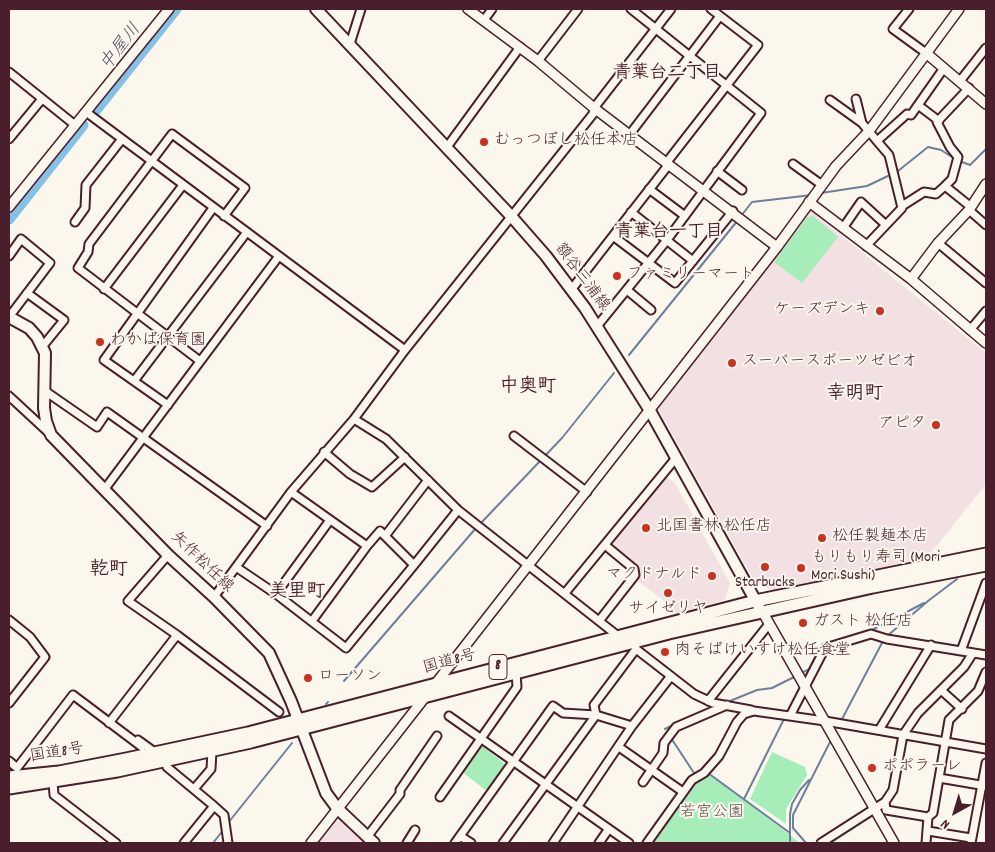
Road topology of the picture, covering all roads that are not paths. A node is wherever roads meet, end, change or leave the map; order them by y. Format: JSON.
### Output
{"nodes":[{"id":1,"x":168,"y":9,"type":"edge"},
{"id":2,"x":316,"y":9,"type":"edge"},
{"id":3,"x":361,"y":9,"type":"edge"},
{"id":4,"x":468,"y":9,"type":"edge"},
{"id":5,"x":492,"y":9,"type":"edge"},
{"id":6,"x":578,"y":9,"type":"edge"},
{"id":7,"x":631,"y":9,"type":"edge"},
{"id":8,"x":671,"y":9,"type":"edge"},
{"id":9,"x":710,"y":9,"type":"edge"},
{"id":10,"x":909,"y":9,"type":"edge"},
{"id":11,"x":959,"y":9,"type":"edge"},
{"id":12,"x":720,"y":16,"type":"junction"},
{"id":13,"x":484,"y":20,"type":"junction"},
{"id":14,"x":656,"y":29,"type":"junction"},
{"id":15,"x":350,"y":44,"type":"junction"},
{"id":16,"x":520,"y":47,"type":"junction"},
{"id":17,"x":986,"y":48,"type":"edge"},
{"id":18,"x":926,"y":53,"type":"junction"},
{"id":19,"x":690,"y":57,"type":"junction"},
{"id":20,"x":538,"y":61,"type":"junction"},
{"id":21,"x":944,"y":68,"type":"junction"},
{"id":22,"x":10,"y":76,"type":"edge"},
{"id":23,"x":960,"y":81,"type":"junction"},
{"id":24,"x":726,"y":86,"type":"junction"},
{"id":25,"x":969,"y":88,"type":"junction"},
{"id":26,"x":42,"y":99,"type":"junction"},
{"id":27,"x":856,"y":99,"type":"dead end"},
{"id":28,"x":830,"y":100,"type":"dead end"},
{"id":29,"x":986,"y":104,"type":"edge"},
{"id":30,"x":918,"y":105,"type":"junction"},
{"id":31,"x":594,"y":108,"type":"junction"},
{"id":32,"x":86,"y":112,"type":"junction"},
{"id":33,"x":938,"y":121,"type":"junction"},
{"id":34,"x":862,"y":123,"type":"junction"},
{"id":35,"x":75,"y":125,"type":"junction"},
{"id":36,"x":868,"y":131,"type":"junction"},
{"id":37,"x":630,"y":134,"type":"junction"},
{"id":38,"x":9,"y":139,"type":"edge"},
{"id":39,"x":122,"y":139,"type":"junction"},
{"id":40,"x":877,"y":141,"type":"junction"},
{"id":41,"x":447,"y":147,"type":"junction"},
{"id":42,"x":152,"y":161,"type":"junction"},
{"id":43,"x":667,"y":162,"type":"junction"},
{"id":44,"x":792,"y":164,"type":"dead end"},
{"id":45,"x":717,"y":172,"type":"junction"},
{"id":46,"x":986,"y":184,"type":"edge"},
{"id":47,"x":183,"y":185,"type":"junction"},
{"id":48,"x":945,"y":186,"type":"junction"},
{"id":49,"x":649,"y":189,"type":"junction"},
{"id":50,"x":703,"y":189,"type":"junction"},
{"id":51,"x":742,"y":190,"type":"dead end"},
{"id":52,"x":815,"y":195,"type":"junction"},
{"id":53,"x":9,"y":206,"type":"edge"},
{"id":54,"x":902,"y":206,"type":"junction"},
{"id":55,"x":213,"y":208,"type":"junction"},
{"id":56,"x":970,"y":209,"type":"junction"},
{"id":57,"x":631,"y":212,"type":"junction"},
{"id":58,"x":737,"y":215,"type":"junction"},
{"id":59,"x":224,"y":216,"type":"junction"},
{"id":60,"x":511,"y":216,"type":"junction"},
{"id":61,"x":685,"y":216,"type":"junction"},
{"id":62,"x":75,"y":222,"type":"dead end"},
{"id":63,"x":886,"y":225,"type":"junction"},
{"id":64,"x":986,"y":225,"type":"edge"},
{"id":65,"x":843,"y":228,"type":"junction"},
{"id":66,"x":246,"y":232,"type":"junction"},
{"id":67,"x":613,"y":236,"type":"junction"},
{"id":68,"x":667,"y":240,"type":"junction"},
{"id":69,"x":938,"y":243,"type":"junction"},
{"id":70,"x":866,"y":246,"type":"junction"},
{"id":71,"x":777,"y":247,"type":"junction"},
{"id":72,"x":9,"y":256,"type":"edge"},
{"id":73,"x":279,"y":256,"type":"junction"},
{"id":74,"x":693,"y":261,"type":"junction"},
{"id":75,"x":649,"y":263,"type":"junction"},
{"id":76,"x":911,"y":279,"type":"junction"},
{"id":77,"x":986,"y":283,"type":"edge"},
{"id":78,"x":104,"y":289,"type":"junction"},
{"id":79,"x":572,"y":290,"type":"junction"},
{"id":80,"x":627,"y":290,"type":"junction"},
{"id":81,"x":27,"y":293,"type":"junction"},
{"id":82,"x":651,"y":310,"type":"dead end"},
{"id":83,"x":986,"y":311,"type":"edge"},
{"id":84,"x":136,"y":315,"type":"junction"},
{"id":85,"x":9,"y":317,"type":"edge"},
{"id":86,"x":598,"y":325,"type":"junction"},
{"id":87,"x":970,"y":330,"type":"junction"},
{"id":88,"x":167,"y":338,"type":"junction"},
{"id":89,"x":986,"y":343,"type":"edge"},
{"id":90,"x":42,"y":346,"type":"junction"},
{"id":91,"x":405,"y":350,"type":"junction"},
{"id":92,"x":200,"y":361,"type":"junction"},
{"id":93,"x":134,"y":381,"type":"junction"},
{"id":94,"x":45,"y":391,"type":"junction"},
{"id":95,"x":9,"y":396,"type":"edge"},
{"id":96,"x":168,"y":405,"type":"junction"},
{"id":97,"x":649,"y":410,"type":"junction"},
{"id":98,"x":354,"y":419,"type":"junction"},
{"id":99,"x":51,"y":435,"type":"junction"},
{"id":100,"x":514,"y":436,"type":"dead end"},
{"id":101,"x":144,"y":438,"type":"junction"},
{"id":102,"x":324,"y":452,"type":"junction"},
{"id":103,"x":405,"y":457,"type":"junction"},
{"id":104,"x":676,"y":458,"type":"junction"},
{"id":105,"x":428,"y":480,"type":"junction"},
{"id":106,"x":104,"y":490,"type":"junction"},
{"id":107,"x":291,"y":492,"type":"junction"},
{"id":108,"x":587,"y":492,"type":"junction"},
{"id":109,"x":458,"y":510,"type":"junction"},
{"id":110,"x":330,"y":520,"type":"junction"},
{"id":111,"x":267,"y":526,"type":"junction"},
{"id":112,"x":385,"y":536,"type":"junction"},
{"id":113,"x":604,"y":545,"type":"junction"},
{"id":114,"x":367,"y":546,"type":"junction"},
{"id":115,"x":986,"y":554,"type":"edge"},
{"id":116,"x":168,"y":555,"type":"junction"},
{"id":117,"x":414,"y":565,"type":"junction"},
{"id":118,"x":529,"y":565,"type":"junction"},
{"id":119,"x":986,"y":565,"type":"edge"},
{"id":120,"x":236,"y":567,"type":"junction"},
{"id":121,"x":986,"y":582,"type":"edge"},
{"id":122,"x":565,"y":593,"type":"junction"},
{"id":123,"x":276,"y":594,"type":"junction"},
{"id":124,"x":214,"y":596,"type":"junction"},
{"id":125,"x":755,"y":600,"type":"junction"},
{"id":126,"x":762,"y":611,"type":"junction"},
{"id":127,"x":9,"y":620,"type":"edge"},
{"id":128,"x":312,"y":621,"type":"junction"},
{"id":129,"x":599,"y":621,"type":"junction"},
{"id":130,"x":769,"y":624,"type":"junction"},
{"id":131,"x":177,"y":635,"type":"junction"},
{"id":132,"x":618,"y":636,"type":"junction"},
{"id":133,"x":930,"y":645,"type":"junction"},
{"id":134,"x":635,"y":646,"type":"junction"},
{"id":135,"x":960,"y":651,"type":"junction"},
{"id":136,"x":972,"y":653,"type":"junction"},
{"id":137,"x":986,"y":655,"type":"edge"},
{"id":138,"x":986,"y":672,"type":"edge"},
{"id":139,"x":516,"y":674,"type":"junction"},
{"id":140,"x":671,"y":676,"type":"junction"},
{"id":141,"x":434,"y":684,"type":"junction"},
{"id":142,"x":804,"y":688,"type":"junction"},
{"id":143,"x":941,"y":690,"type":"junction"},
{"id":144,"x":978,"y":691,"type":"junction"},
{"id":145,"x":986,"y":692,"type":"edge"},
{"id":146,"x":426,"y":697,"type":"junction"},
{"id":147,"x":708,"y":702,"type":"junction"},
{"id":148,"x":9,"y":703,"type":"edge"},
{"id":149,"x":727,"y":705,"type":"junction"},
{"id":150,"x":962,"y":709,"type":"junction"},
{"id":151,"x":754,"y":711,"type":"junction"},
{"id":152,"x":280,"y":712,"type":"dead end"},
{"id":153,"x":596,"y":715,"type":"junction"},
{"id":154,"x":449,"y":716,"type":"dead end"},
{"id":155,"x":790,"y":716,"type":"junction"},
{"id":156,"x":825,"y":721,"type":"junction"},
{"id":157,"x":109,"y":723,"type":"junction"},
{"id":158,"x":299,"y":724,"type":"junction"},
{"id":159,"x":632,"y":726,"type":"junction"},
{"id":160,"x":880,"y":730,"type":"junction"},
{"id":161,"x":120,"y":731,"type":"junction"},
{"id":162,"x":903,"y":735,"type":"junction"},
{"id":163,"x":437,"y":736,"type":"dead end"},
{"id":164,"x":481,"y":739,"type":"junction"},
{"id":165,"x":945,"y":742,"type":"junction"},
{"id":166,"x":142,"y":747,"type":"dead end"},
{"id":167,"x":619,"y":747,"type":"junction"},
{"id":168,"x":986,"y":749,"type":"edge"},
{"id":169,"x":212,"y":751,"type":"junction"},
{"id":170,"x":156,"y":753,"type":"junction"},
{"id":171,"x":9,"y":761,"type":"edge"},
{"id":172,"x":514,"y":763,"type":"junction"},
{"id":173,"x":986,"y":763,"type":"edge"},
{"id":174,"x":166,"y":767,"type":"dead end"},
{"id":175,"x":651,"y":770,"type":"junction"},
{"id":176,"x":9,"y":777,"type":"edge"},
{"id":177,"x":939,"y":778,"type":"junction"},
{"id":178,"x":643,"y":782,"type":"dead end"},
{"id":179,"x":50,"y":783,"type":"junction"},
{"id":180,"x":546,"y":786,"type":"junction"},
{"id":181,"x":984,"y":786,"type":"edge"},
{"id":182,"x":9,"y":788,"type":"edge"},
{"id":183,"x":194,"y":789,"type":"junction"},
{"id":184,"x":683,"y":792,"type":"junction"},
{"id":185,"x":9,"y":795,"type":"edge"},
{"id":186,"x":440,"y":797,"type":"dead end"},
{"id":187,"x":885,"y":802,"type":"junction"},
{"id":188,"x":214,"y":806,"type":"junction"},
{"id":189,"x":337,"y":808,"type":"junction"},
{"id":190,"x":578,"y":809,"type":"junction"},
{"id":191,"x":874,"y":809,"type":"junction"},
{"id":192,"x":928,"y":816,"type":"junction"},
{"id":193,"x":415,"y":830,"type":"dead end"},
{"id":194,"x":608,"y":830,"type":"junction"},
{"id":195,"x":928,"y":830,"type":"junction"},
{"id":196,"x":460,"y":836,"type":"junction"},
{"id":197,"x":371,"y":840,"type":"edge"},
{"id":198,"x":971,"y":840,"type":"edge"},
{"id":199,"x":116,"y":843,"type":"edge"},
{"id":200,"x":184,"y":843,"type":"edge"},
{"id":201,"x":228,"y":843,"type":"edge"},
{"id":202,"x":311,"y":843,"type":"edge"},
{"id":203,"x":406,"y":843,"type":"edge"},
{"id":204,"x":455,"y":843,"type":"edge"},
{"id":205,"x":471,"y":843,"type":"edge"},
{"id":206,"x":504,"y":843,"type":"edge"},
{"id":207,"x":553,"y":843,"type":"edge"},
{"id":208,"x":599,"y":843,"type":"edge"},
{"id":209,"x":629,"y":843,"type":"edge"},
{"id":210,"x":647,"y":843,"type":"edge"},
{"id":211,"x":821,"y":843,"type":"edge"},
{"id":212,"x":894,"y":843,"type":"edge"},
{"id":213,"x":926,"y":843,"type":"edge"}],
"edges":[{"from":1,"to":32,"type":"street"},
{"from":2,"to":15,"type":"main road","name":"額谷三浦線"},
{"from":3,"to":15,"type":"street"},
{"from":4,"to":13,"type":"street"},
{"from":5,"to":13,"type":"street"},
{"from":6,"to":20,"type":"street"},
{"from":7,"to":14,"type":"street"},
{"from":8,"to":14,"type":"street"},
{"from":9,"to":12,"type":"street"},
{"from":10,"to":18,"type":"street"},
{"from":11,"to":18,"type":"street"},
{"from":12,"to":19,"type":"street"},
{"from":12,"to":24,"type":"street"},
{"from":13,"to":16,"type":"street"},
{"from":14,"to":19,"type":"street"},
{"from":14,"to":31,"type":"street"},
{"from":15,"to":41,"type":"main road","name":"額谷三浦線"},
{"from":16,"to":20,"type":"street"},
{"from":16,"to":41,"type":"street"},
{"from":17,"to":23,"type":"street"},
{"from":18,"to":21,"type":"street"},
{"from":18,"to":36,"type":"street"},
{"from":19,"to":24,"type":"street"},
{"from":19,"to":37,"type":"street"},
{"from":20,"to":31,"type":"street"},
{"from":21,"to":23,"type":"street"},
{"from":21,"to":30,"type":"street"},
{"from":22,"to":26,"type":"street"},
{"from":23,"to":25,"type":"street"},
{"from":24,"to":43,"type":"street"},
{"from":24,"to":45,"type":"street"},
{"from":25,"to":29,"type":"street"},
{"from":25,"to":33,"type":"street"},
{"from":26,"to":35,"type":"street"},
{"from":26,"to":38,"type":"street"},
{"from":27,"to":34,"type":"street"},
{"from":28,"to":34,"type":"street"},
{"from":30,"to":33,"type":"street"},
{"from":30,"to":40,"type":"street"},
{"from":31,"to":37,"type":"street"},
{"from":31,"to":60,"type":"street"},
{"from":32,"to":35,"type":"street"},
{"from":32,"to":39,"type":"street"},
{"from":33,"to":48,"type":"street"},
{"from":34,"to":36,"type":"street"},
{"from":35,"to":53,"type":"street"},
{"from":36,"to":40,"type":"street"},
{"from":36,"to":52,"type":"street"},
{"from":37,"to":43,"type":"street"},
{"from":39,"to":42,"type":"street"},
{"from":39,"to":62,"type":"street"},
{"from":40,"to":54,"type":"street"},
{"from":41,"to":60,"type":"main road","name":"額谷三浦線"},
{"from":42,"to":47,"type":"street"},
{"from":42,"to":59,"type":"street"},
{"from":42,"to":78,"type":"street"},
{"from":43,"to":49,"type":"street"},
{"from":43,"to":50,"type":"street"},
{"from":44,"to":52,"type":"street"},
{"from":45,"to":50,"type":"street"},
{"from":45,"to":51,"type":"street"},
{"from":46,"to":56,"type":"street"},
{"from":47,"to":55,"type":"street"},
{"from":47,"to":78,"type":"street"},
{"from":48,"to":54,"type":"street"},
{"from":48,"to":56,"type":"street"},
{"from":49,"to":57,"type":"street"},
{"from":49,"to":61,"type":"street"},
{"from":50,"to":58,"type":"street"},
{"from":50,"to":61,"type":"street"},
{"from":52,"to":65,"type":"street"},
{"from":52,"to":71,"type":"street"},
{"from":54,"to":63,"type":"street"},
{"from":55,"to":59,"type":"street"},
{"from":55,"to":84,"type":"street"},
{"from":56,"to":64,"type":"street"},
{"from":56,"to":69,"type":"street"},
{"from":57,"to":67,"type":"street"},
{"from":57,"to":68,"type":"street"},
{"from":58,"to":71,"type":"street"},
{"from":58,"to":74,"type":"street"},
{"from":59,"to":66,"type":"street"},
{"from":60,"to":79,"type":"main road","name":"額谷三浦線"},
{"from":60,"to":91,"type":"street"},
{"from":61,"to":68,"type":"street"},
{"from":63,"to":65,"type":"street"},
{"from":63,"to":70,"type":"street"},
{"from":65,"to":70,"type":"street"},
{"from":66,"to":73,"type":"street"},
{"from":66,"to":88,"type":"street"},
{"from":67,"to":75,"type":"street"},
{"from":67,"to":79,"type":"street"},
{"from":68,"to":74,"type":"street"},
{"from":68,"to":75,"type":"street"},
{"from":69,"to":76,"type":"street"},
{"from":69,"to":77,"type":"street"},
{"from":70,"to":76,"type":"street"},
{"from":71,"to":97,"type":"street"},
{"from":72,"to":81,"type":"street"},
{"from":73,"to":91,"type":"street"},
{"from":73,"to":92,"type":"street"},
{"from":74,"to":75,"type":"street"},
{"from":75,"to":80,"type":"street"},
{"from":76,"to":87,"type":"street"},
{"from":78,"to":84,"type":"street"},
{"from":79,"to":86,"type":"main road","name":"額谷三浦線"},
{"from":80,"to":82,"type":"street"},
{"from":80,"to":86,"type":"street"},
{"from":81,"to":85,"type":"street"},
{"from":81,"to":90,"type":"street"},
{"from":83,"to":87,"type":"street"},
{"from":84,"to":88,"type":"street"},
{"from":84,"to":93,"type":"street"},
{"from":85,"to":90,"type":"main road"},
{"from":86,"to":97,"type":"main road","name":"額谷三浦線"},
{"from":87,"to":89,"type":"street"},
{"from":88,"to":92,"type":"street"},
{"from":88,"to":93,"type":"street"},
{"from":90,"to":94,"type":"main road"},
{"from":91,"to":98,"type":"street"},
{"from":92,"to":96,"type":"street"},
{"from":93,"to":96,"type":"street"},
{"from":94,"to":99,"type":"main road"},
{"from":94,"to":101,"type":"street"},
{"from":95,"to":99,"type":"street"},
{"from":96,"to":101,"type":"street"},
{"from":97,"to":104,"type":"main road","name":"額谷三浦線"},
{"from":97,"to":108,"type":"street"},
{"from":98,"to":102,"type":"street"},
{"from":98,"to":103,"type":"street"},
{"from":99,"to":106,"type":"main road","name":"矢作松任線"},
{"from":100,"to":108,"type":"street"},
{"from":101,"to":106,"type":"street"},
{"from":101,"to":111,"type":"street"},
{"from":102,"to":103,"type":"street"},
{"from":102,"to":107,"type":"street"},
{"from":103,"to":105,"type":"street"},
{"from":104,"to":113,"type":"street"},
{"from":104,"to":125,"type":"main road","name":"額谷三浦線"},
{"from":105,"to":109,"type":"street"},
{"from":105,"to":112,"type":"street"},
{"from":106,"to":116,"type":"main road","name":"矢作松任線"},
{"from":107,"to":110,"type":"street"},
{"from":107,"to":111,"type":"street"},
{"from":108,"to":118,"type":"street"},
{"from":109,"to":117,"type":"street"},
{"from":109,"to":118,"type":"street"},
{"from":110,"to":114,"type":"street"},
{"from":110,"to":123,"type":"street"},
{"from":111,"to":120,"type":"street"},
{"from":112,"to":114,"type":"street"},
{"from":112,"to":117,"type":"street"},
{"from":113,"to":122,"type":"street"},
{"from":113,"to":129,"type":"street"},
{"from":114,"to":128,"type":"street"},
{"from":115,"to":125,"type":"highway","name":"国道8号","number":"8"},
{"from":116,"to":124,"type":"main road","name":"矢作松任線"},
{"from":116,"to":131,"type":"street"},
{"from":117,"to":128,"type":"street"},
{"from":118,"to":122,"type":"street"},
{"from":118,"to":141,"type":"street"},
{"from":119,"to":126,"type":"highway","name":"国道8号","number":"8"},
{"from":120,"to":123,"type":"street"},
{"from":120,"to":124,"type":"street"},
{"from":121,"to":135,"type":"street"},
{"from":122,"to":129,"type":"street"},
{"from":123,"to":128,"type":"street"},
{"from":124,"to":158,"type":"main road","name":"矢作松任線"},
{"from":125,"to":126,"type":"main road","name":"額谷三浦線"},
{"from":125,"to":132,"type":"highway","name":"国道8号","number":"8"},
{"from":126,"to":130,"type":"street"},
{"from":126,"to":134,"type":"highway","name":"国道8号","number":"8"},
{"from":127,"to":148,"type":"street"},
{"from":129,"to":132,"type":"street"},
{"from":130,"to":142,"type":"street"},
{"from":130,"to":147,"type":"street"},
{"from":131,"to":152,"type":"street"},
{"from":131,"to":157,"type":"street"},
{"from":132,"to":141,"type":"highway","name":"国道8号","number":"8"},
{"from":133,"to":135,"type":"street"},
{"from":133,"to":142,"type":"street"},
{"from":133,"to":160,"type":"street"},
{"from":134,"to":139,"type":"highway","name":"国道8号","number":"8"},
{"from":134,"to":140,"type":"street"},
{"from":134,"to":153,"type":"street"},
{"from":135,"to":136,"type":"street"},
{"from":136,"to":137,"type":"street"},
{"from":136,"to":143,"type":"street"},
{"from":138,"to":144,"type":"street"},
{"from":139,"to":146,"type":"highway","name":"国道8号","number":"8"},
{"from":139,"to":164,"type":"street"},
{"from":140,"to":147,"type":"street"},
{"from":140,"to":159,"type":"street"},
{"from":141,"to":146,"type":"street"},
{"from":141,"to":158,"type":"highway","name":"国道8号","number":"8"},
{"from":142,"to":155,"type":"street"},
{"from":142,"to":156,"type":"street"},
{"from":143,"to":150,"type":"street"},
{"from":143,"to":162,"type":"street"},
{"from":144,"to":145,"type":"street"},
{"from":144,"to":150,"type":"street"},
{"from":146,"to":158,"type":"highway","name":"国道8号","number":"8"},
{"from":146,"to":189,"type":"street"},
{"from":147,"to":149,"type":"street"},
{"from":149,"to":151,"type":"street"},
{"from":149,"to":175,"type":"street"},
{"from":150,"to":165,"type":"street"},
{"from":151,"to":155,"type":"street"},
{"from":151,"to":184,"type":"street"},
{"from":153,"to":159,"type":"street"},
{"from":153,"to":172,"type":"street"},
{"from":153,"to":180,"type":"street"},
{"from":154,"to":164,"type":"street"},
{"from":155,"to":156,"type":"street"},
{"from":156,"to":160,"type":"street"},
{"from":156,"to":191,"type":"street"},
{"from":157,"to":161,"type":"street"},
{"from":157,"to":171,"type":"street"},
{"from":158,"to":169,"type":"highway","name":"国道8号","number":"8"},
{"from":158,"to":170,"type":"highway","name":"国道8号","number":"8"},
{"from":158,"to":189,"type":"main road","name":"矢作松任線"},
{"from":159,"to":167,"type":"street"},
{"from":160,"to":162,"type":"street"},
{"from":161,"to":166,"type":"street"},
{"from":161,"to":170,"type":"street"},
{"from":162,"to":165,"type":"street"},
{"from":162,"to":187,"type":"street"},
{"from":163,"to":197,"type":"street"},
{"from":164,"to":172,"type":"street"},
{"from":164,"to":186,"type":"street"},
{"from":165,"to":168,"type":"street"},
{"from":165,"to":177,"type":"street"},
{"from":167,"to":175,"type":"street"},
{"from":167,"to":190,"type":"street"},
{"from":169,"to":179,"type":"highway","name":"国道8号","number":"8"},
{"from":169,"to":183,"type":"street"},
{"from":170,"to":176,"type":"highway","name":"国道8号","number":"8"},
{"from":172,"to":180,"type":"street"},
{"from":172,"to":196,"type":"street"},
{"from":173,"to":181,"type":"street"},
{"from":174,"to":183,"type":"street"},
{"from":175,"to":178,"type":"street"},
{"from":175,"to":184,"type":"street"},
{"from":177,"to":181,"type":"street"},
{"from":177,"to":192,"type":"street"},
{"from":179,"to":182,"type":"highway","name":"国道8号","number":"8"},
{"from":179,"to":185,"type":"highway"},
{"from":179,"to":199,"type":"street"},
{"from":180,"to":190,"type":"street"},
{"from":180,"to":206,"type":"street"},
{"from":181,"to":198,"type":"street"},
{"from":183,"to":188,"type":"street"},
{"from":184,"to":210,"type":"street"},
{"from":187,"to":191,"type":"street"},
{"from":187,"to":192,"type":"street"},
{"from":188,"to":200,"type":"street"},
{"from":188,"to":201,"type":"street"},
{"from":189,"to":197,"type":"main road","name":"矢作松任線"},
{"from":189,"to":202,"type":"street"},
{"from":190,"to":194,"type":"street"},
{"from":190,"to":207,"type":"street"},
{"from":191,"to":211,"type":"street"},
{"from":191,"to":212,"type":"street"},
{"from":192,"to":195,"type":"street"},
{"from":193,"to":203,"type":"street"},
{"from":194,"to":208,"type":"street"},
{"from":194,"to":209,"type":"street"},
{"from":195,"to":198,"type":"street"},
{"from":195,"to":213,"type":"street"},
{"from":196,"to":204,"type":"street"},
{"from":196,"to":205,"type":"street"}]}
